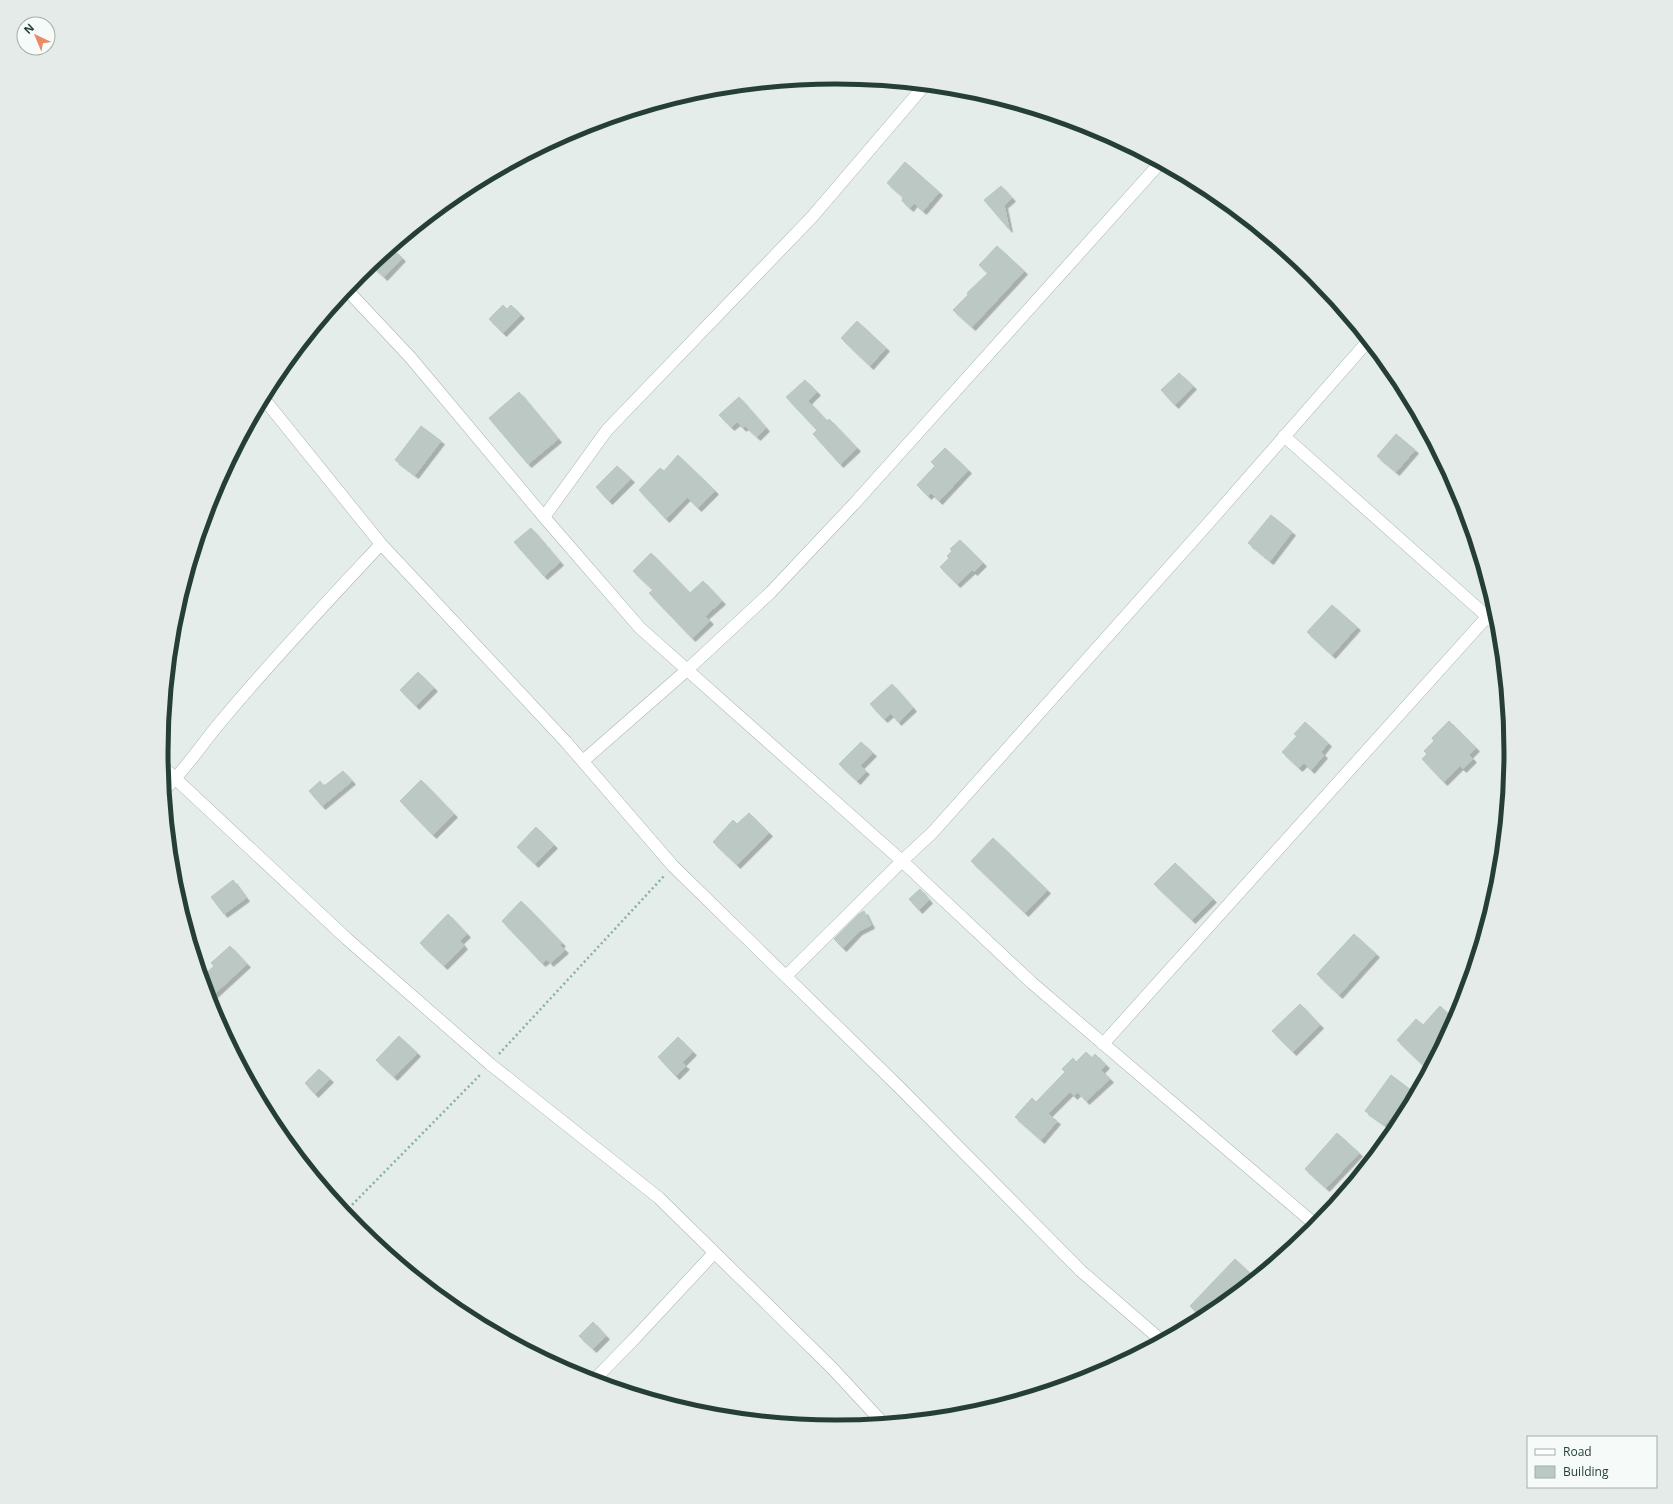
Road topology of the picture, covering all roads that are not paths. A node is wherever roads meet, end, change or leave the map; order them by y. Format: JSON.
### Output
{"nodes":[{"id":1,"x":921,"y":90,"type":"edge"},
{"id":2,"x":1157,"y":166,"type":"edge"},
{"id":3,"x":351,"y":294,"type":"edge"},
{"id":4,"x":1365,"y":344,"type":"edge"},
{"id":5,"x":267,"y":403,"type":"edge"},
{"id":6,"x":1284,"y":436,"type":"junction"},
{"id":7,"x":544,"y":518,"type":"junction"},
{"id":8,"x":381,"y":544,"type":"junction"},
{"id":9,"x":1489,"y":611,"type":"edge"},
{"id":10,"x":1490,"y":613,"type":"edge"},
{"id":11,"x":687,"y":670,"type":"junction"},
{"id":12,"x":583,"y":761,"type":"junction"},
{"id":13,"x":169,"y":773,"type":"edge"},
{"id":14,"x":175,"y":780,"type":"junction"},
{"id":15,"x":170,"y":785,"type":"edge"},
{"id":16,"x":902,"y":861,"type":"junction"},
{"id":17,"x":786,"y":976,"type":"junction"},
{"id":18,"x":1103,"y":1044,"type":"junction"},
{"id":19,"x":1312,"y":1221,"type":"edge"},
{"id":20,"x":714,"y":1252,"type":"junction"},
{"id":21,"x":1158,"y":1337,"type":"edge"},
{"id":22,"x":598,"y":1376,"type":"edge"},
{"id":23,"x":879,"y":1419,"type":"edge"}],
"edges":[{"from":1,"to":7,"type":"street"},
{"from":2,"to":11,"type":"street"},
{"from":3,"to":7,"type":"street"},
{"from":4,"to":6,"type":"street"},
{"from":5,"to":8,"type":"street"},
{"from":6,"to":9,"type":"street"},
{"from":6,"to":16,"type":"street"},
{"from":7,"to":11,"type":"street"},
{"from":8,"to":12,"type":"street"},
{"from":8,"to":14,"type":"street"},
{"from":10,"to":18,"type":"street"},
{"from":11,"to":12,"type":"street"},
{"from":11,"to":16,"type":"street"},
{"from":12,"to":17,"type":"street"},
{"from":13,"to":14,"type":"street"},
{"from":14,"to":15,"type":"street"},
{"from":14,"to":20,"type":"street"},
{"from":16,"to":17,"type":"street"},
{"from":16,"to":18,"type":"street"},
{"from":17,"to":21,"type":"street"},
{"from":18,"to":19,"type":"street"},
{"from":20,"to":22,"type":"street"},
{"from":20,"to":23,"type":"street"}]}
